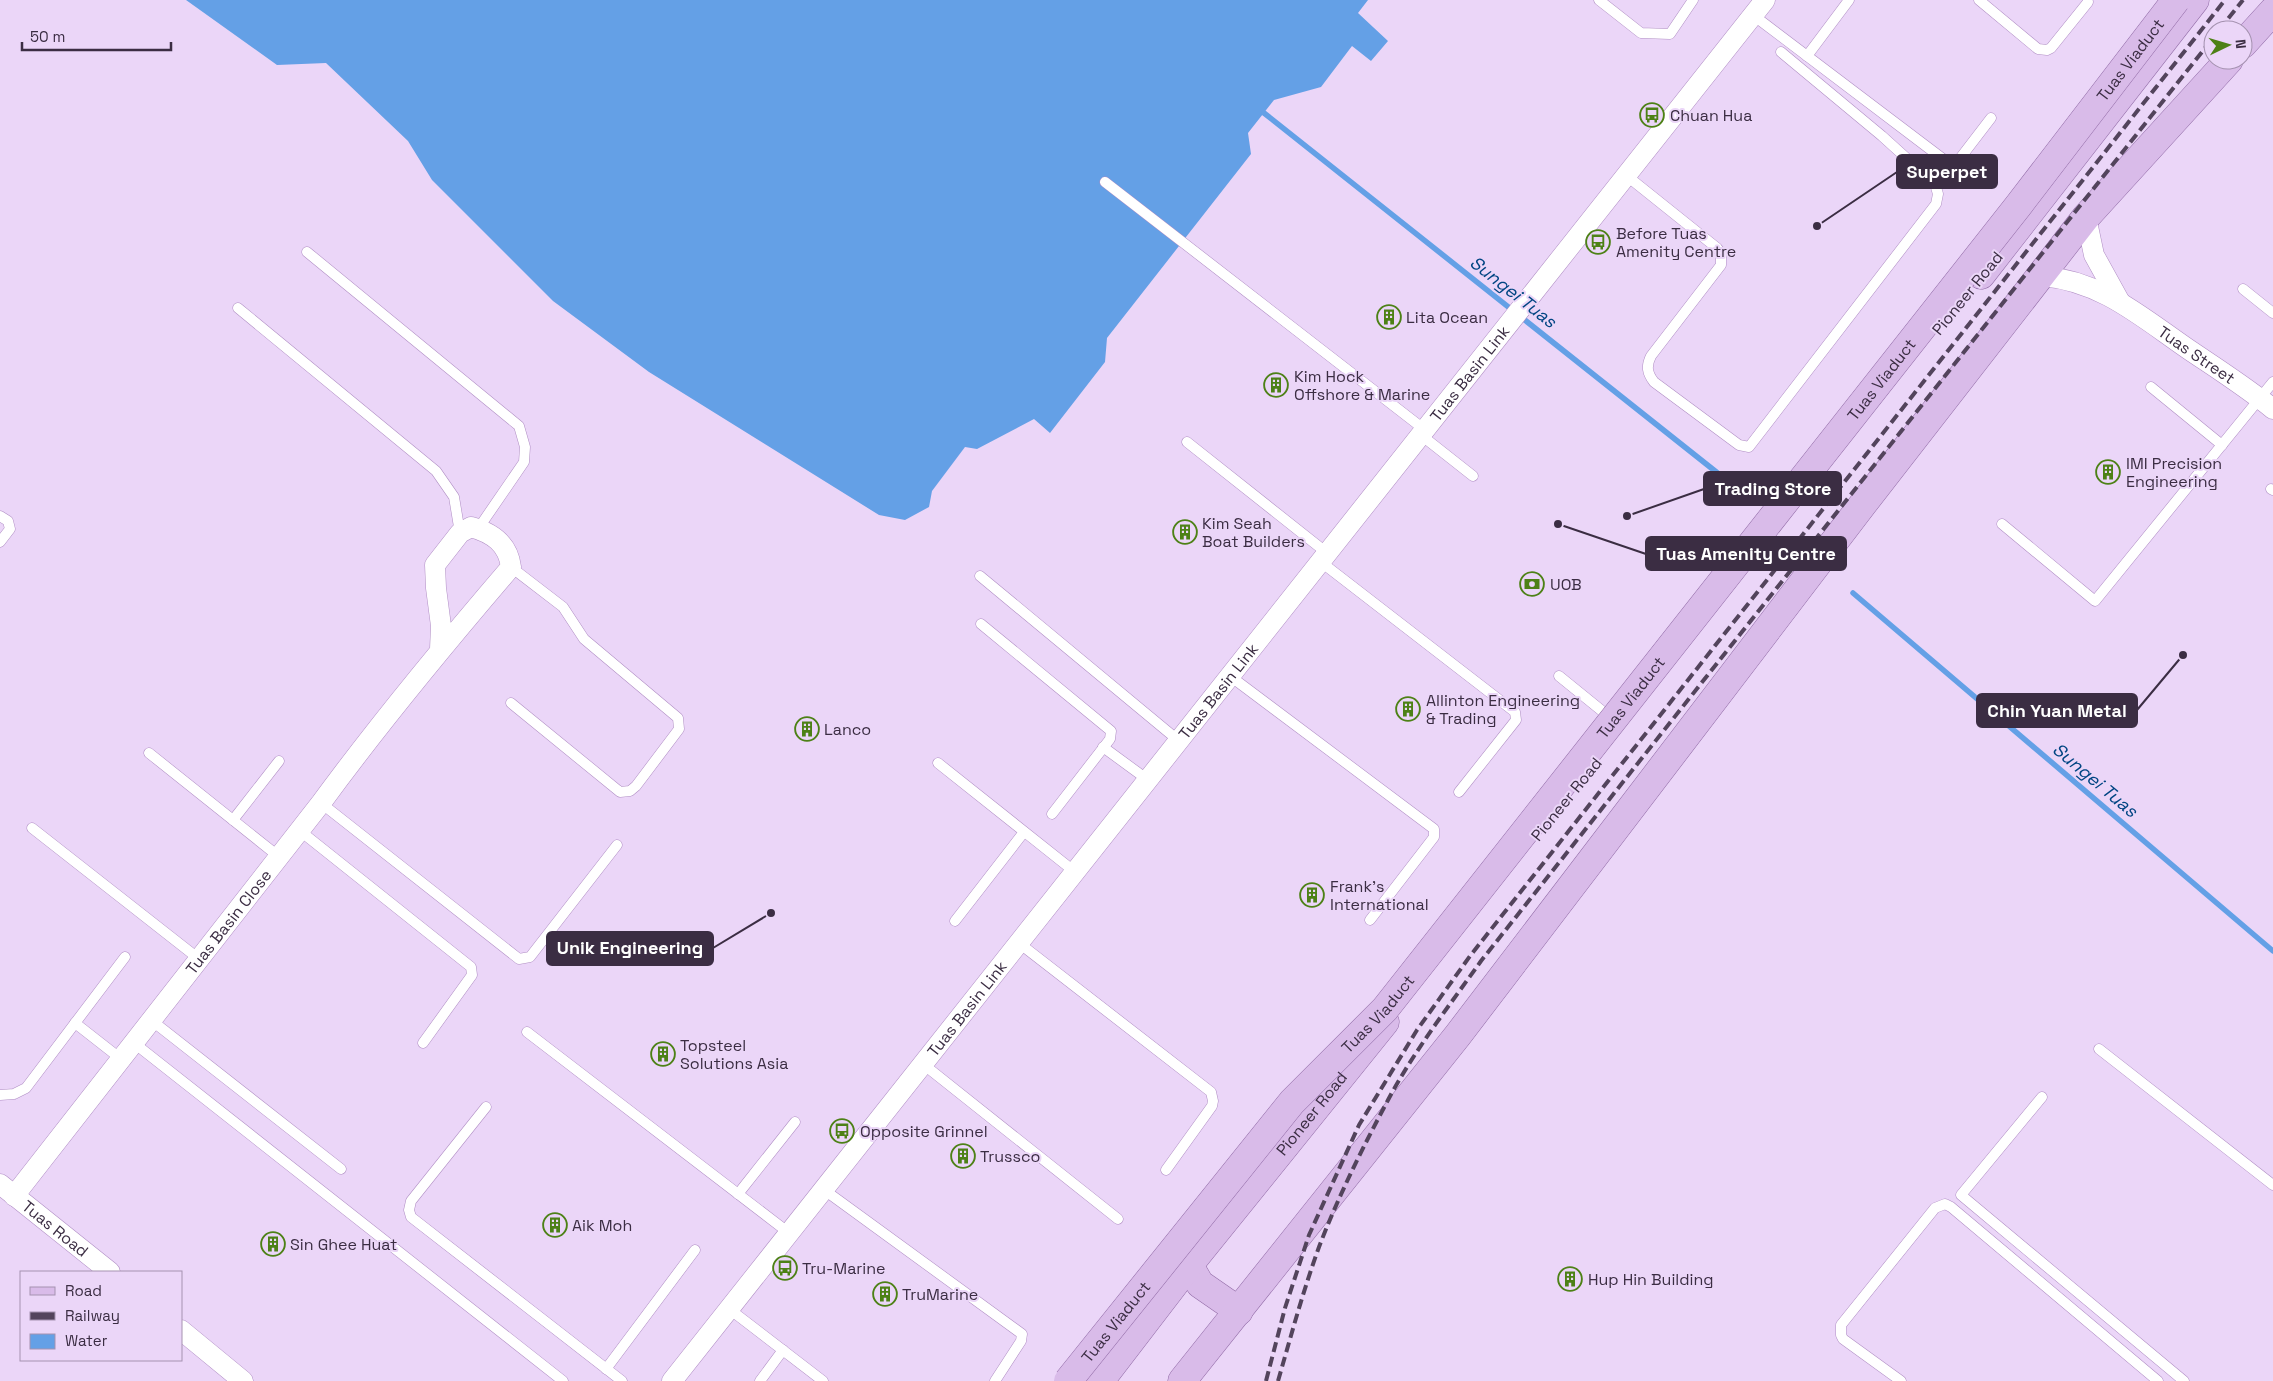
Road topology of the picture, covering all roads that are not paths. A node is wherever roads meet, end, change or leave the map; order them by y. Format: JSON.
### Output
{"nodes":[{"id":1,"x":1599,"y":0,"type":"edge"},
{"id":2,"x":1693,"y":0,"type":"edge"},
{"id":3,"x":1849,"y":0,"type":"edge"},
{"id":4,"x":1979,"y":0,"type":"edge"},
{"id":5,"x":2176,"y":0,"type":"edge"},
{"id":6,"x":2194,"y":0,"type":"edge"},
{"id":7,"x":2088,"y":2,"type":"dead end"},
{"id":8,"x":1759,"y":8,"type":"edge"},
{"id":9,"x":2273,"y":11,"type":"edge"},
{"id":10,"x":2253,"y":33,"type":"edge"},
{"id":11,"x":1781,"y":52,"type":"dead end"},
{"id":12,"x":1807,"y":56,"type":"junction"},
{"id":13,"x":2220,"y":70,"type":"edge"},
{"id":14,"x":1991,"y":118,"type":"dead end"},
{"id":15,"x":1627,"y":176,"type":"junction"},
{"id":16,"x":1105,"y":182,"type":"dead end"},
{"id":17,"x":2086,"y":217,"type":"junction"},
{"id":18,"x":307,"y":252,"type":"dead end"},
{"id":19,"x":2042,"y":276,"type":"junction"},
{"id":20,"x":2243,"y":289,"type":"dead end"},
{"id":21,"x":2120,"y":302,"type":"junction"},
{"id":22,"x":238,"y":308,"type":"dead end"},
{"id":23,"x":2273,"y":313,"type":"edge"},
{"id":24,"x":2273,"y":382,"type":"edge"},
{"id":25,"x":2152,"y":387,"type":"dead end"},
{"id":26,"x":2267,"y":403,"type":"edge"},
{"id":27,"x":1423,"y":432,"type":"junction"},
{"id":28,"x":1187,"y":442,"type":"dead end"},
{"id":29,"x":2222,"y":445,"type":"junction"},
{"id":30,"x":1473,"y":476,"type":"dead end"},
{"id":31,"x":0,"y":516,"type":"edge"},
{"id":32,"x":2002,"y":524,"type":"dead end"},
{"id":33,"x":469,"y":531,"type":"junction"},
{"id":34,"x":0,"y":542,"type":"edge"},
{"id":35,"x":1324,"y":558,"type":"junction"},
{"id":36,"x":511,"y":567,"type":"junction"},
{"id":37,"x":980,"y":576,"type":"dead end"},
{"id":38,"x":981,"y":624,"type":"dead end"},
{"id":39,"x":440,"y":649,"type":"junction"},
{"id":40,"x":1230,"y":676,"type":"junction"},
{"id":41,"x":1559,"y":676,"type":"dead end"},
{"id":42,"x":511,"y":703,"type":"dead end"},
{"id":43,"x":1622,"y":727,"type":"junction"},
{"id":44,"x":1179,"y":741,"type":"junction"},
{"id":45,"x":1103,"y":747,"type":"junction"},
{"id":46,"x":149,"y":753,"type":"dead end"},
{"id":47,"x":279,"y":761,"type":"dead end"},
{"id":48,"x":938,"y":763,"type":"dead end"},
{"id":49,"x":1148,"y":780,"type":"junction"},
{"id":50,"x":1458,"y":792,"type":"dead end"},
{"id":51,"x":320,"y":803,"type":"junction"},
{"id":52,"x":1052,"y":814,"type":"dead end"},
{"id":53,"x":233,"y":820,"type":"junction"},
{"id":54,"x":32,"y":828,"type":"dead end"},
{"id":55,"x":299,"y":830,"type":"junction"},
{"id":56,"x":1024,"y":832,"type":"junction"},
{"id":57,"x":618,"y":845,"type":"dead end"},
{"id":58,"x":278,"y":856,"type":"junction"},
{"id":59,"x":1075,"y":872,"type":"junction"},
{"id":60,"x":1370,"y":920,"type":"dead end"},
{"id":61,"x":956,"y":921,"type":"dead end"},
{"id":62,"x":1019,"y":942,"type":"junction"},
{"id":63,"x":125,"y":957,"type":"dead end"},
{"id":64,"x":199,"y":959,"type":"junction"},
{"id":65,"x":151,"y":1020,"type":"junction"},
{"id":66,"x":75,"y":1023,"type":"junction"},
{"id":67,"x":527,"y":1032,"type":"dead end"},
{"id":68,"x":134,"y":1042,"type":"junction"},
{"id":69,"x":423,"y":1043,"type":"dead end"},
{"id":70,"x":2099,"y":1049,"type":"dead end"},
{"id":71,"x":121,"y":1059,"type":"junction"},
{"id":72,"x":923,"y":1064,"type":"junction"},
{"id":73,"x":0,"y":1095,"type":"edge"},
{"id":74,"x":2042,"y":1098,"type":"dead end"},
{"id":75,"x":486,"y":1107,"type":"dead end"},
{"id":76,"x":794,"y":1122,"type":"dead end"},
{"id":77,"x":341,"y":1169,"type":"dead end"},
{"id":78,"x":1166,"y":1170,"type":"dead end"},
{"id":79,"x":2273,"y":1185,"type":"edge"},
{"id":80,"x":823,"y":1189,"type":"junction"},
{"id":81,"x":7,"y":1190,"type":"edge"},
{"id":82,"x":738,"y":1194,"type":"junction"},
{"id":83,"x":1118,"y":1219,"type":"dead end"},
{"id":84,"x":789,"y":1233,"type":"junction"},
{"id":85,"x":695,"y":1250,"type":"dead end"},
{"id":86,"x":1189,"y":1265,"type":"junction"},
{"id":87,"x":109,"y":1271,"type":"edge"},
{"id":88,"x":728,"y":1308,"type":"junction"},
{"id":89,"x":1239,"y":1310,"type":"junction"},
{"id":90,"x":182,"y":1331,"type":"edge"},
{"id":91,"x":782,"y":1350,"type":"junction"},
{"id":92,"x":606,"y":1369,"type":"junction"},
{"id":93,"x":243,"y":1381,"type":"edge"},
{"id":94,"x":562,"y":1381,"type":"edge"},
{"id":95,"x":622,"y":1381,"type":"edge"},
{"id":96,"x":672,"y":1381,"type":"edge"},
{"id":97,"x":760,"y":1381,"type":"edge"},
{"id":98,"x":823,"y":1381,"type":"edge"},
{"id":99,"x":995,"y":1381,"type":"edge"},
{"id":100,"x":1068,"y":1381,"type":"edge"},
{"id":101,"x":1100,"y":1381,"type":"edge"},
{"id":102,"x":1182,"y":1381,"type":"edge"},
{"id":103,"x":1901,"y":1381,"type":"edge"},
{"id":104,"x":2158,"y":1381,"type":"edge"},
{"id":105,"x":2184,"y":1381,"type":"edge"}],
"edges":[{"from":1,"to":2,"type":"lane"},
{"from":3,"to":12,"type":"lane"},
{"from":4,"to":7,"type":"lane"},
{"from":5,"to":100,"type":"main road","name":"Tuas Viaduct","bridge":true},
{"from":6,"to":43,"type":"main road","name":"Pioneer Road"},
{"from":8,"to":12,"type":"lane"},
{"from":8,"to":15,"type":"street","name":"Tuas Basin Link"},
{"from":9,"to":10,"type":"main road"},
{"from":11,"to":15,"type":"lane"},
{"from":12,"to":14,"type":"lane"},
{"from":13,"to":17,"type":"main road"},
{"from":15,"to":27,"type":"street","name":"Tuas Basin Link"},
{"from":16,"to":27,"type":"lane"},
{"from":17,"to":19,"type":"main road"},
{"from":17,"to":21,"type":"street","name":"Tuas Street"},
{"from":18,"to":33,"type":"lane"},
{"from":19,"to":21,"type":"street","name":"Tuas Street"},
{"from":19,"to":89,"type":"main road"},
{"from":20,"to":23,"type":"lane"},
{"from":21,"to":26,"type":"street","name":"Tuas Street"},
{"from":22,"to":33,"type":"lane"},
{"from":24,"to":26,"type":"lane"},
{"from":25,"to":29,"type":"lane"},
{"from":26,"to":29,"type":"lane"},
{"from":27,"to":30,"type":"lane"},
{"from":27,"to":35,"type":"street","name":"Tuas Basin Link"},
{"from":28,"to":35,"type":"lane"},
{"from":29,"to":32,"type":"lane"},
{"from":31,"to":34,"type":"lane"},
{"from":33,"to":36,"type":"street"},
{"from":33,"to":39,"type":"street"},
{"from":35,"to":40,"type":"street","name":"Tuas Basin Link"},
{"from":35,"to":50,"type":"lane"},
{"from":36,"to":39,"type":"street","name":"Tuas Basin Close"},
{"from":36,"to":42,"type":"lane"},
{"from":37,"to":44,"type":"lane"},
{"from":38,"to":45,"type":"lane"},
{"from":39,"to":51,"type":"street","name":"Tuas Basin Close"},
{"from":40,"to":44,"type":"street","name":"Tuas Basin Link"},
{"from":40,"to":60,"type":"lane"},
{"from":41,"to":43,"type":"lane"},
{"from":43,"to":86,"type":"main road","name":"Pioneer Road"},
{"from":44,"to":49,"type":"street","name":"Tuas Basin Link"},
{"from":45,"to":49,"type":"lane"},
{"from":45,"to":52,"type":"lane"},
{"from":46,"to":53,"type":"lane"},
{"from":47,"to":53,"type":"lane"},
{"from":48,"to":56,"type":"lane"},
{"from":49,"to":59,"type":"street","name":"Tuas Basin Link"},
{"from":51,"to":55,"type":"street","name":"Tuas Basin Close"},
{"from":51,"to":57,"type":"lane"},
{"from":53,"to":58,"type":"lane"},
{"from":54,"to":64,"type":"lane"},
{"from":55,"to":58,"type":"street","name":"Tuas Basin Close"},
{"from":55,"to":69,"type":"lane"},
{"from":56,"to":59,"type":"lane"},
{"from":56,"to":61,"type":"lane"},
{"from":58,"to":64,"type":"street","name":"Tuas Basin Close"},
{"from":59,"to":62,"type":"street","name":"Tuas Basin Link"},
{"from":62,"to":72,"type":"street","name":"Tuas Basin Link"},
{"from":62,"to":78,"type":"lane"},
{"from":63,"to":66,"type":"lane"},
{"from":64,"to":65,"type":"street","name":"Tuas Basin Close"},
{"from":65,"to":68,"type":"street","name":"Tuas Basin Close"},
{"from":65,"to":77,"type":"lane"},
{"from":66,"to":71,"type":"lane"},
{"from":66,"to":73,"type":"lane"},
{"from":67,"to":82,"type":"lane"},
{"from":68,"to":71,"type":"street","name":"Tuas Basin Close"},
{"from":68,"to":94,"type":"lane"},
{"from":70,"to":79,"type":"lane"},
{"from":71,"to":81,"type":"street","name":"Tuas Basin Close"},
{"from":72,"to":80,"type":"street","name":"Tuas Basin Link"},
{"from":72,"to":83,"type":"lane"},
{"from":74,"to":105,"type":"lane"},
{"from":75,"to":92,"type":"lane"},
{"from":76,"to":82,"type":"lane"},
{"from":80,"to":84,"type":"street","name":"Tuas Basin Link"},
{"from":80,"to":99,"type":"lane"},
{"from":81,"to":87,"type":"street","name":"Tuas Road"},
{"from":82,"to":84,"type":"lane"},
{"from":84,"to":88,"type":"street","name":"Tuas Basin Link"},
{"from":85,"to":92,"type":"lane"},
{"from":86,"to":89,"type":"main road"},
{"from":86,"to":101,"type":"main road","name":"Pioneer Road"},
{"from":88,"to":91,"type":"lane"},
{"from":88,"to":96,"type":"street","name":"Tuas Basin Link"},
{"from":89,"to":102,"type":"main road"},
{"from":90,"to":93,"type":"street"},
{"from":91,"to":97,"type":"lane"},
{"from":91,"to":98,"type":"lane"},
{"from":92,"to":95,"type":"lane"},
{"from":103,"to":104,"type":"lane"}]}
